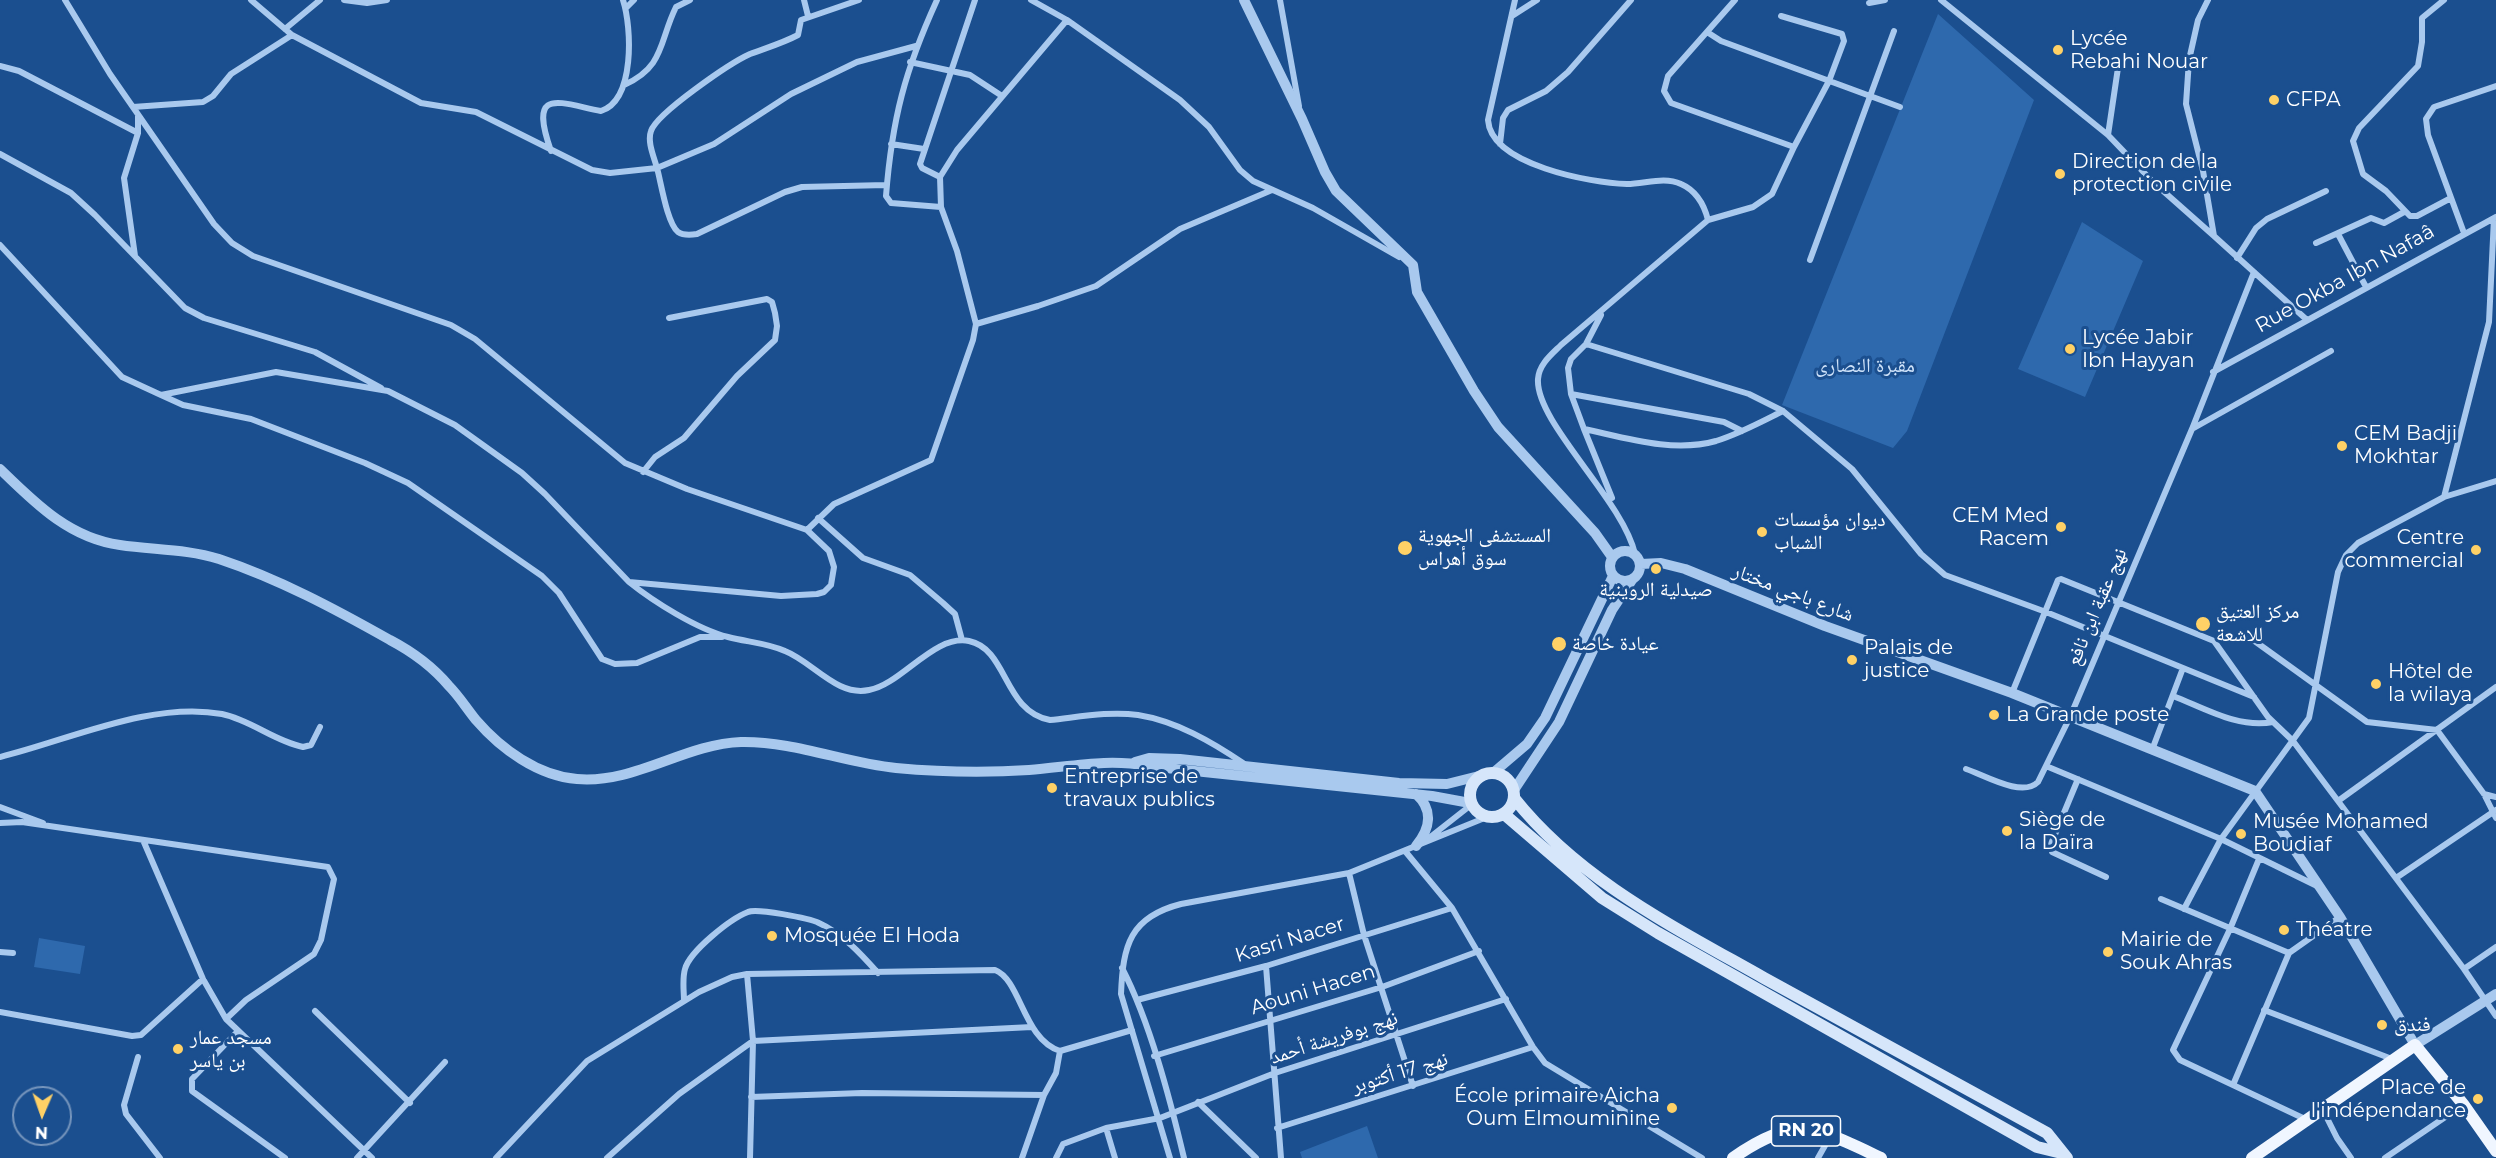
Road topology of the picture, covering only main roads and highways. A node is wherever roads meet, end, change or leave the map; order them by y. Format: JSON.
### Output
{"nodes":[{"id":1,"x":1514,"y":794,"type":"junction"},
{"id":2,"x":1504,"y":814,"type":"junction"},
{"id":3,"x":2496,"y":1151,"type":"edge"},
{"id":4,"x":2063,"y":1156,"type":"edge"},
{"id":5,"x":1733,"y":1158,"type":"edge"},
{"id":6,"x":1881,"y":1158,"type":"edge"},
{"id":7,"x":2252,"y":1158,"type":"edge"}],
"edges":[{"from":1,"to":2,"type":"main road"},
{"from":1,"to":2,"type":"main road"},
{"from":1,"to":4,"type":"main road"},
{"from":2,"to":4,"type":"main road"},
{"from":3,"to":7,"type":"main road"},
{"from":5,"to":6,"type":"main road","number":"RN 20"}]}
